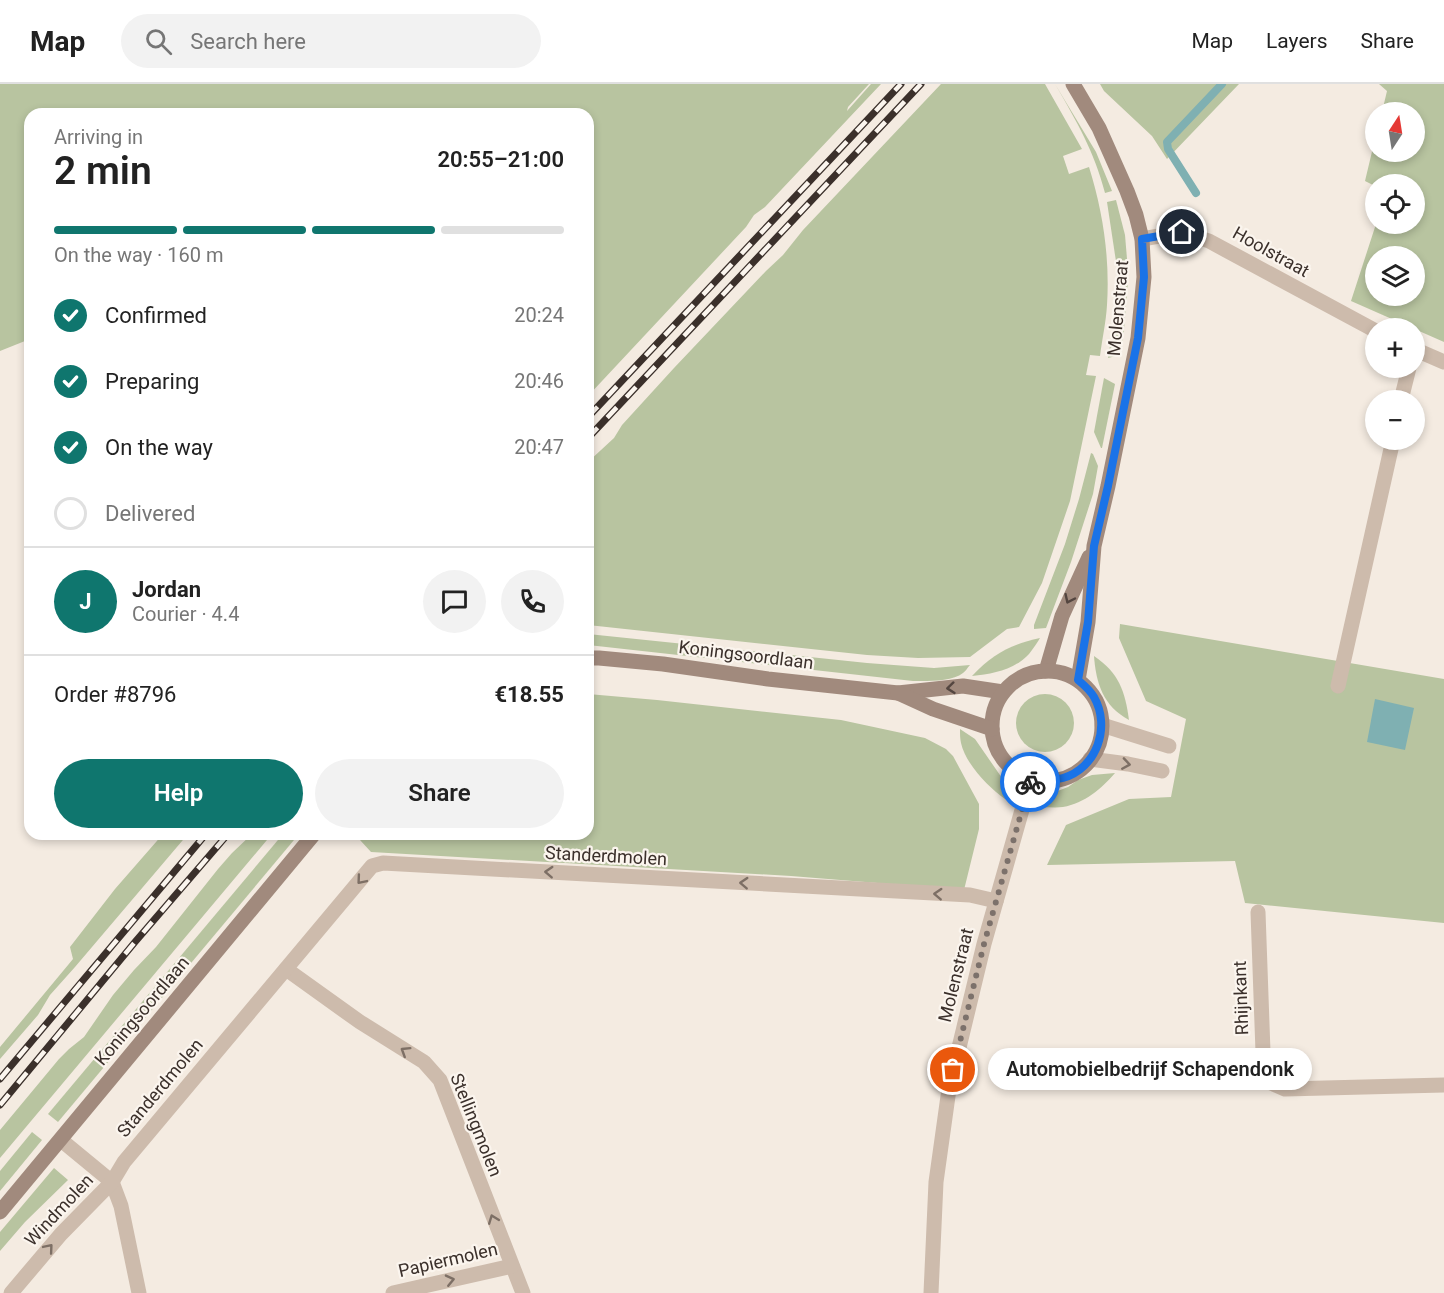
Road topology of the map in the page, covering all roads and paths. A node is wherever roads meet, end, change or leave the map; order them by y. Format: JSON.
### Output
{"nodes":[{"id":1,"x":1073,"y":84,"type":"edge"},
{"id":2,"x":1142,"y":239,"type":"junction"},
{"id":3,"x":1365,"y":325,"type":"edge"},
{"id":4,"x":1425,"y":354,"type":"edge"},
{"id":5,"x":1444,"y":362,"type":"edge"},
{"id":6,"x":1391,"y":450,"type":"edge"},
{"id":7,"x":1094,"y":546,"type":"junction"},
{"id":8,"x":594,"y":658,"type":"edge"},
{"id":9,"x":1046,"y":671,"type":"junction"},
{"id":10,"x":1078,"y":680,"type":"junction"},
{"id":11,"x":1338,"y":686,"type":"dead end"},
{"id":12,"x":1003,"y":692,"type":"junction"},
{"id":13,"x":898,"y":693,"type":"junction"},
{"id":14,"x":1102,"y":725,"type":"junction"},
{"id":15,"x":992,"y":729,"type":"junction"},
{"id":16,"x":1169,"y":746,"type":"dead end"},
{"id":17,"x":1090,"y":759,"type":"junction"},
{"id":18,"x":1162,"y":771,"type":"dead end"},
{"id":19,"x":1030,"y":778,"type":"junction"},
{"id":20,"x":309,"y":840,"type":"edge"},
{"id":21,"x":996,"y":901,"type":"junction"},
{"id":22,"x":1258,"y":912,"type":"dead end"},
{"id":23,"x":286,"y":969,"type":"junction"},
{"id":24,"x":1444,"y":1085,"type":"edge"},
{"id":25,"x":61,"y":1140,"type":"junction"},
{"id":26,"x":112,"y":1182,"type":"junction"},
{"id":27,"x":0,"y":1212,"type":"edge"},
{"id":28,"x":512,"y":1266,"type":"junction"},
{"id":29,"x":11,"y":1293,"type":"edge"},
{"id":30,"x":139,"y":1293,"type":"edge"},
{"id":31,"x":393,"y":1293,"type":"edge"},
{"id":32,"x":523,"y":1293,"type":"edge"},
{"id":33,"x":931,"y":1293,"type":"edge"}],
"edges":[{"from":1,"to":2,"type":"street","name":"Molenstraat"},
{"from":2,"to":3,"type":"street","name":"Hoolstraat"},
{"from":2,"to":7,"type":"street","name":"Molenstraat"},
{"from":4,"to":5,"type":"street"},
{"from":6,"to":11,"type":"street"},
{"from":7,"to":9,"type":"street","name":"Molenstraat","one_way":true},
{"from":7,"to":10,"type":"street","name":"Molenstraat"},
{"from":8,"to":13,"type":"street","name":"Koningsoordlaan"},
{"from":9,"to":10,"type":"street"},
{"from":9,"to":12,"type":"street"},
{"from":10,"to":14,"type":"street"},
{"from":12,"to":13,"type":"street","name":"Koningsoordlaan","one_way":true},
{"from":12,"to":15,"type":"street"},
{"from":13,"to":15,"type":"street","name":"Koningsoordlaan"},
{"from":14,"to":16,"type":"street"},
{"from":14,"to":17,"type":"street"},
{"from":15,"to":19,"type":"street"},
{"from":17,"to":18,"type":"street","one_way":true},
{"from":17,"to":19,"type":"street"},
{"from":19,"to":21,"type":"street","name":"Molenstraat"},
{"from":20,"to":25,"type":"street","name":"Koningsoordlaan"},
{"from":21,"to":23,"type":"street","name":"Standerdmolen","one_way":true},
{"from":21,"to":33,"type":"street","name":"Molenstraat"},
{"from":22,"to":24,"type":"street","name":"Rhijnkant"},
{"from":23,"to":26,"type":"street","name":"Standerdmolen"},
{"from":28,"to":23,"type":"street","name":"Stellingmolen","one_way":true},
{"from":25,"to":26,"type":"street"},
{"from":25,"to":27,"type":"street","name":"Koningsoordlaan"},
{"from":29,"to":26,"type":"street","name":"Windmolen","one_way":true},
{"from":26,"to":30,"type":"street"},
{"from":31,"to":28,"type":"street","name":"Papiermolen","one_way":true},
{"from":28,"to":32,"type":"street","name":"Stellingmolen"}]}
